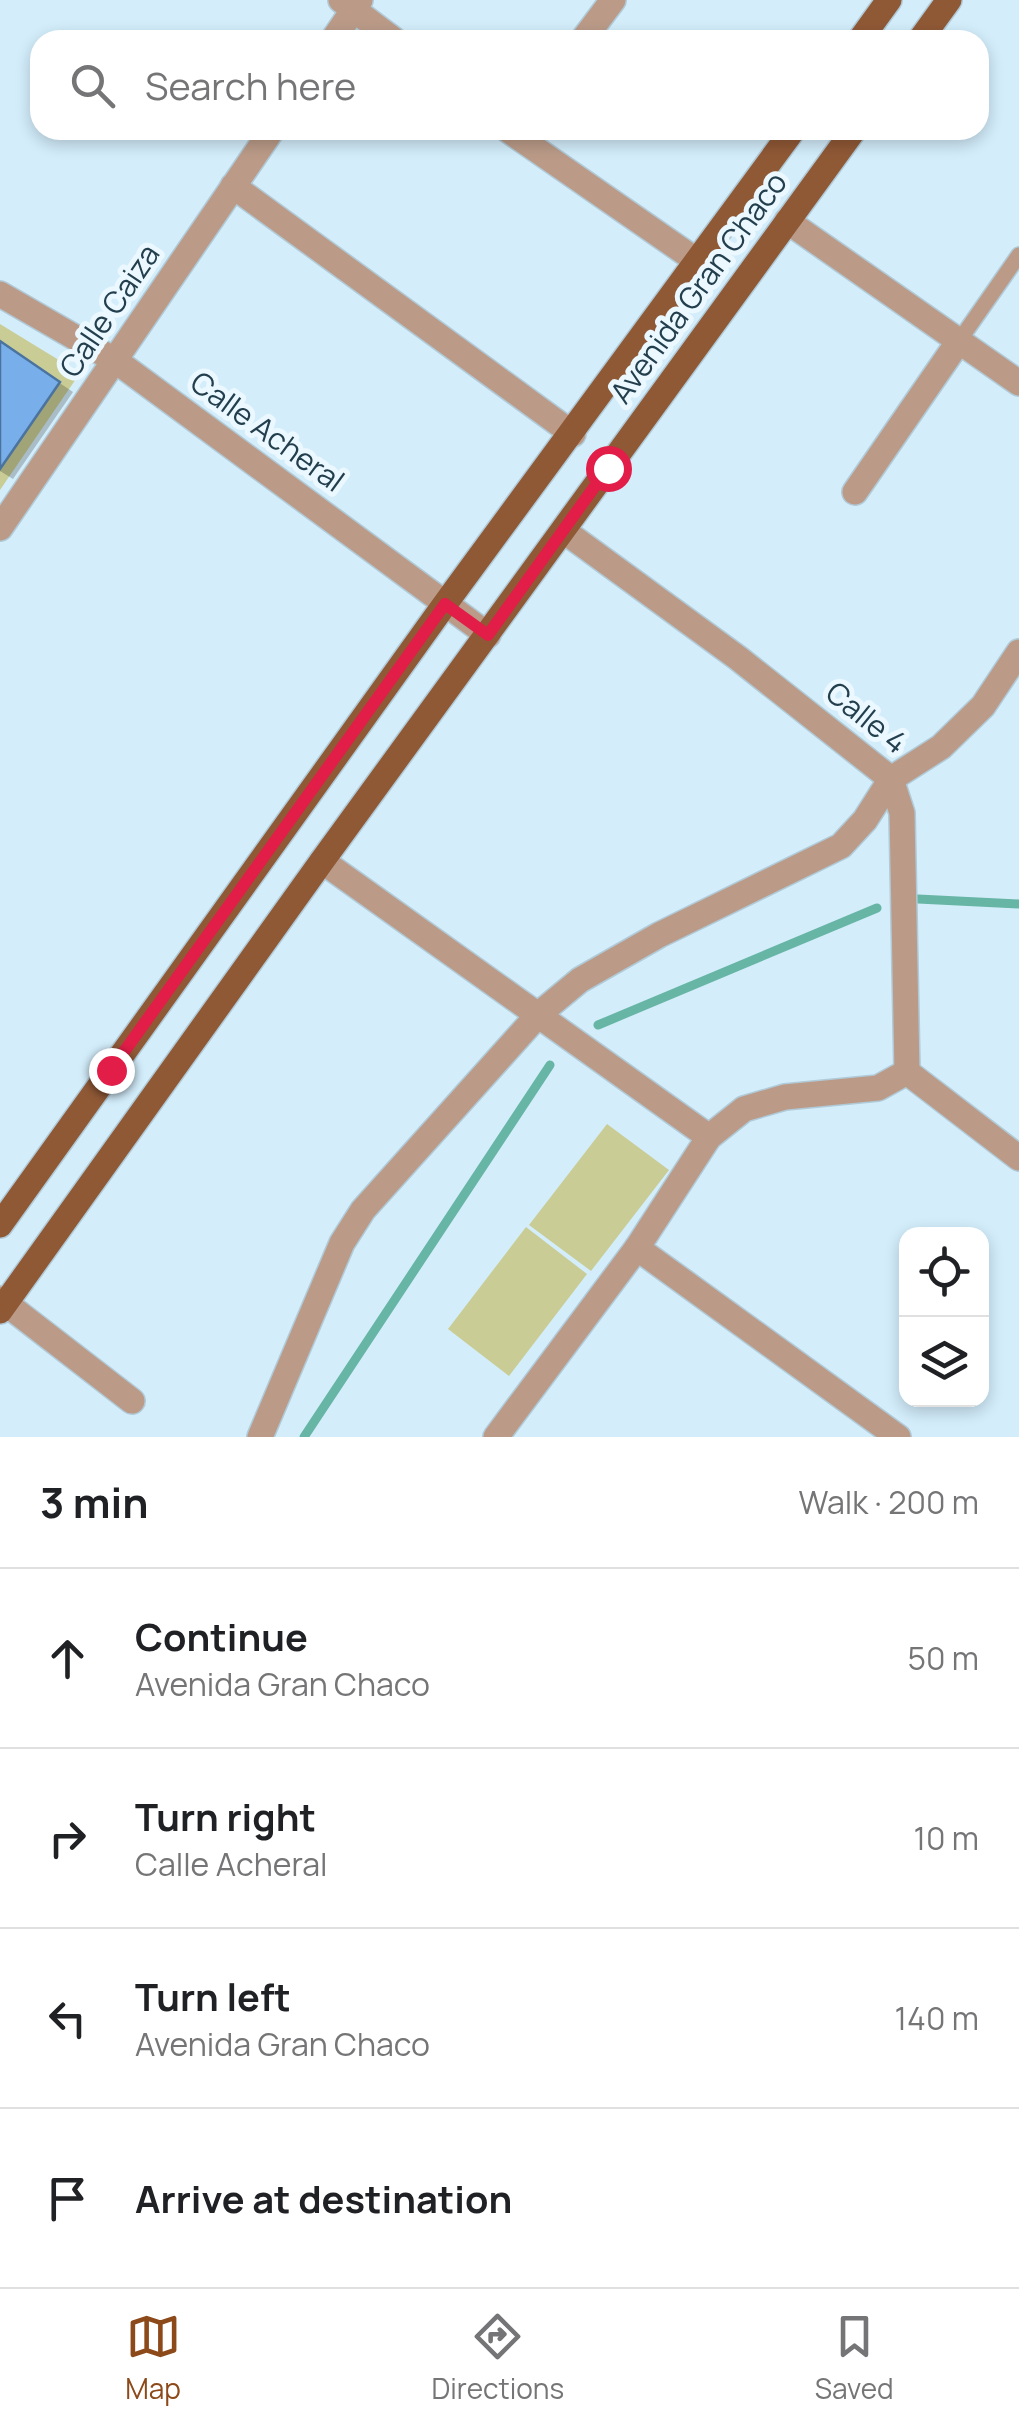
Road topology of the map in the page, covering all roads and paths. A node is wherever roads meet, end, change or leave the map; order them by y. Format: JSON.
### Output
{"nodes":[{"id":1,"x":612,"y":0,"type":"edge"},
{"id":2,"x":889,"y":0,"type":"edge"},
{"id":3,"x":949,"y":0,"type":"edge"},
{"id":4,"x":352,"y":3,"type":"edge"},
{"id":5,"x":338,"y":30,"type":"edge"},
{"id":6,"x":383,"y":30,"type":"edge"},
{"id":7,"x":591,"y":30,"type":"edge"},
{"id":8,"x":867,"y":30,"type":"edge"},
{"id":9,"x":927,"y":30,"type":"edge"},
{"id":10,"x":265,"y":140,"type":"edge"},
{"id":11,"x":524,"y":140,"type":"edge"},
{"id":12,"x":787,"y":140,"type":"edge"},
{"id":13,"x":847,"y":140,"type":"edge"},
{"id":14,"x":234,"y":186,"type":"junction"},
{"id":15,"x":787,"y":221,"type":"junction"},
{"id":16,"x":1019,"y":255,"type":"edge"},
{"id":17,"x":697,"y":261,"type":"junction"},
{"id":18,"x":0,"y":294,"type":"edge"},
{"id":19,"x":959,"y":340,"type":"junction"},
{"id":20,"x":116,"y":362,"type":"junction"},
{"id":21,"x":1019,"y":383,"type":"edge"},
{"id":22,"x":573,"y":434,"type":"junction"},
{"id":23,"x":855,"y":492,"type":"dead end"},
{"id":24,"x":0,"y":528,"type":"edge"},
{"id":25,"x":564,"y":530,"type":"junction"},
{"id":26,"x":445,"y":604,"type":"junction"},
{"id":27,"x":488,"y":635,"type":"junction"},
{"id":28,"x":1019,"y":652,"type":"edge"},
{"id":29,"x":892,"y":779,"type":"junction"},
{"id":30,"x":322,"y":861,"type":"junction"},
{"id":31,"x":539,"y":1014,"type":"junction"},
{"id":32,"x":907,"y":1072,"type":"junction"},
{"id":33,"x":710,"y":1137,"type":"junction"},
{"id":34,"x":1019,"y":1158,"type":"edge"},
{"id":35,"x":0,"y":1225,"type":"edge"},
{"id":36,"x":637,"y":1248,"type":"junction"},
{"id":37,"x":2,"y":1304,"type":"edge"},
{"id":38,"x":132,"y":1401,"type":"dead end"},
{"id":39,"x":260,"y":1437,"type":"edge"},
{"id":40,"x":496,"y":1437,"type":"edge"},
{"id":41,"x":898,"y":1437,"type":"edge"}],
"edges":[{"from":1,"to":7,"type":"street"},
{"from":2,"to":8,"type":"main road"},
{"from":3,"to":9,"type":"main road"},
{"from":4,"to":5,"type":"street"},
{"from":4,"to":6,"type":"street"},
{"from":10,"to":14,"type":"street","name":"Calle Caiza"},
{"from":11,"to":17,"type":"street"},
{"from":12,"to":17,"type":"main road","name":"Avenida Gran Chaco"},
{"from":13,"to":15,"type":"main road","name":"Avenida Gran Chaco"},
{"from":14,"to":20,"type":"street","name":"Calle Caiza"},
{"from":14,"to":22,"type":"street"},
{"from":15,"to":19,"type":"street"},
{"from":15,"to":25,"type":"main road","name":"Avenida Gran Chaco"},
{"from":16,"to":19,"type":"lane"},
{"from":17,"to":22,"type":"main road","name":"Avenida Gran Chaco"},
{"from":18,"to":20,"type":"street","name":"Calle Acheral"},
{"from":19,"to":21,"type":"street"},
{"from":19,"to":23,"type":"street"},
{"from":20,"to":24,"type":"street","name":"Calle Caiza"},
{"from":20,"to":26,"type":"street","name":"Calle Acheral"},
{"from":22,"to":26,"type":"main road","name":"Avenida Gran Chaco"},
{"from":25,"to":27,"type":"main road","name":"Avenida Gran Chaco"},
{"from":25,"to":29,"type":"street","name":"Calle 4"},
{"from":26,"to":27,"type":"street","name":"Calle Acheral"},
{"from":26,"to":35,"type":"main road","name":"Avenida Gran Chaco"},
{"from":27,"to":30,"type":"main road","name":"Avenida Gran Chaco"},
{"from":28,"to":29,"type":"street"},
{"from":29,"to":31,"type":"street"},
{"from":29,"to":32,"type":"street","name":"Calle 4"},
{"from":30,"to":31,"type":"street"},
{"from":30,"to":37,"type":"main road","name":"Avenida Gran Chaco"},
{"from":31,"to":33,"type":"street"},
{"from":31,"to":39,"type":"street"},
{"from":32,"to":33,"type":"street"},
{"from":32,"to":34,"type":"street"},
{"from":33,"to":36,"type":"street"},
{"from":36,"to":40,"type":"street"},
{"from":36,"to":41,"type":"street"},
{"from":37,"to":38,"type":"street"}]}
